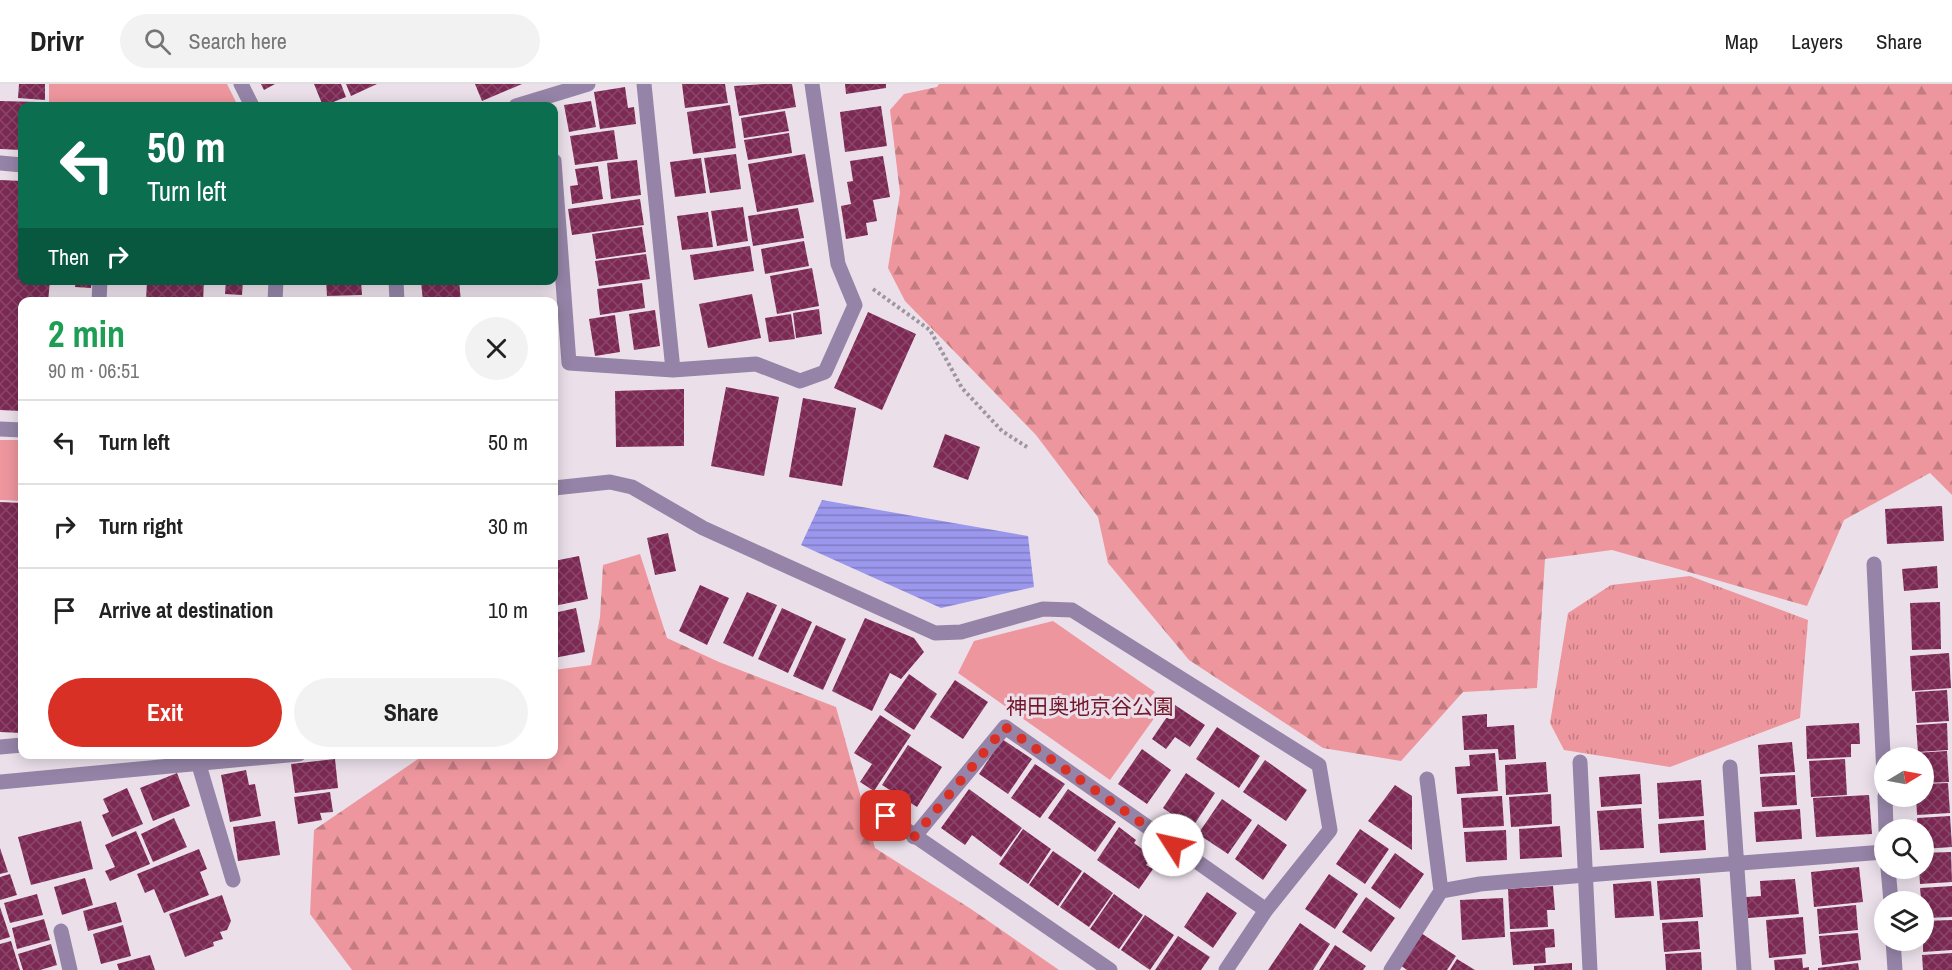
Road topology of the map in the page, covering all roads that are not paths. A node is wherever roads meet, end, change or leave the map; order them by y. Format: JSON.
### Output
{"nodes":[{"id":1,"x":241,"y":84,"type":"edge"},
{"id":2,"x":588,"y":84,"type":"edge"},
{"id":3,"x":644,"y":84,"type":"edge"},
{"id":4,"x":812,"y":84,"type":"edge"},
{"id":5,"x":250,"y":102,"type":"edge"},
{"id":6,"x":549,"y":102,"type":"edge"},
{"id":7,"x":0,"y":163,"type":"edge"},
{"id":8,"x":18,"y":165,"type":"edge"},
{"id":9,"x":558,"y":215,"type":"edge"},
{"id":10,"x":673,"y":370,"type":"junction"},
{"id":11,"x":0,"y":429,"type":"edge"},
{"id":12,"x":18,"y":430,"type":"edge"},
{"id":13,"x":558,"y":488,"type":"edge"},
{"id":14,"x":1875,"y":564,"type":"dead end"},
{"id":15,"x":18,"y":745,"type":"edge"},
{"id":16,"x":0,"y":747,"type":"edge"},
{"id":17,"x":1883,"y":747,"type":"edge"},
{"id":18,"x":254,"y":759,"type":"edge"},
{"id":19,"x":1580,"y":762,"type":"dead end"},
{"id":20,"x":199,"y":765,"type":"junction"},
{"id":21,"x":1730,"y":767,"type":"dead end"},
{"id":22,"x":1427,"y":779,"type":"dead end"},
{"id":23,"x":0,"y":782,"type":"edge"},
{"id":24,"x":886,"y":816,"type":"dead end"},
{"id":25,"x":914,"y":837,"type":"junction"},
{"id":26,"x":1874,"y":853,"type":"edge"},
{"id":27,"x":1736,"y":863,"type":"junction"},
{"id":28,"x":1586,"y":875,"type":"junction"},
{"id":29,"x":233,"y":880,"type":"dead end"},
{"id":30,"x":1441,"y":891,"type":"junction"},
{"id":31,"x":1266,"y":910,"type":"junction"},
{"id":32,"x":61,"y":931,"type":"dead end"},
{"id":33,"x":1894,"y":951,"type":"edge"},
{"id":34,"x":70,"y":970,"type":"edge"},
{"id":35,"x":1110,"y":970,"type":"edge"},
{"id":36,"x":1226,"y":970,"type":"edge"},
{"id":37,"x":1391,"y":970,"type":"edge"},
{"id":38,"x":1590,"y":970,"type":"edge"},
{"id":39,"x":1744,"y":970,"type":"edge"},
{"id":40,"x":1895,"y":970,"type":"edge"}],
"edges":[{"from":1,"to":5,"type":"street"},
{"from":2,"to":6,"type":"street"},
{"from":3,"to":10,"type":"street"},
{"from":4,"to":10,"type":"street"},
{"from":7,"to":8,"type":"street"},
{"from":9,"to":10,"type":"street"},
{"from":11,"to":12,"type":"street"},
{"from":13,"to":31,"type":"street"},
{"from":14,"to":17,"type":"street"},
{"from":15,"to":16,"type":"street"},
{"from":18,"to":20,"type":"street"},
{"from":19,"to":28,"type":"street"},
{"from":20,"to":23,"type":"street"},
{"from":20,"to":29,"type":"street"},
{"from":21,"to":27,"type":"street"},
{"from":22,"to":30,"type":"street"},
{"from":24,"to":25,"type":"street"},
{"from":25,"to":31,"type":"street"},
{"from":25,"to":35,"type":"street"},
{"from":26,"to":27,"type":"street"},
{"from":27,"to":28,"type":"street"},
{"from":27,"to":39,"type":"street"},
{"from":28,"to":30,"type":"street"},
{"from":28,"to":38,"type":"street"},
{"from":30,"to":37,"type":"street"},
{"from":31,"to":36,"type":"street"},
{"from":32,"to":34,"type":"street"},
{"from":33,"to":40,"type":"street"}]}
